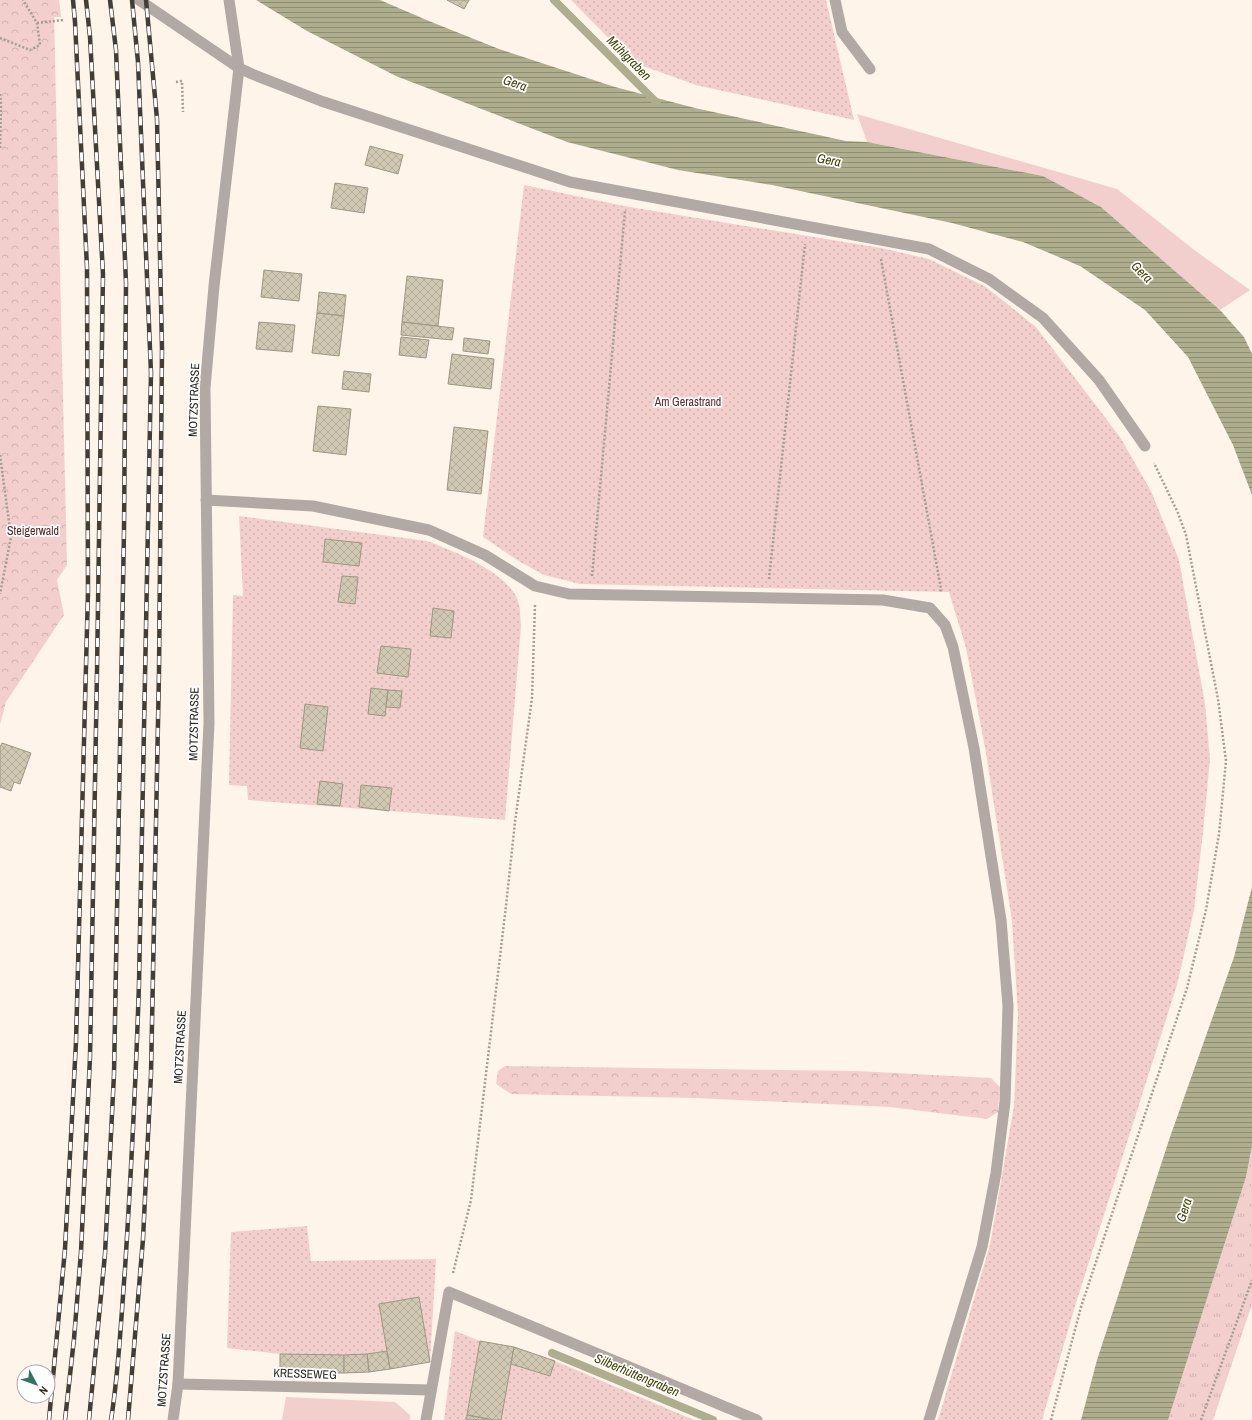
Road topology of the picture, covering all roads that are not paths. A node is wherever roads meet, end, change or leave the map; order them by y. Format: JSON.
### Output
{"nodes":[{"id":1,"x":139,"y":0,"type":"edge"},
{"id":2,"x":229,"y":0,"type":"edge"},
{"id":3,"x":835,"y":0,"type":"edge"},
{"id":4,"x":239,"y":68,"type":"junction"},
{"id":5,"x":870,"y":69,"type":"dead end"},
{"id":6,"x":1145,"y":446,"type":"road end"},
{"id":7,"x":206,"y":500,"type":"junction"},
{"id":8,"x":178,"y":1384,"type":"junction"},
{"id":9,"x":431,"y":1390,"type":"junction"},
{"id":10,"x":173,"y":1420,"type":"edge"},
{"id":11,"x":426,"y":1420,"type":"edge"},
{"id":12,"x":757,"y":1420,"type":"edge"},
{"id":13,"x":929,"y":1420,"type":"edge"}],
"edges":[{"from":1,"to":4,"type":"street"},
{"from":2,"to":4,"type":"street","name":"MOTZSTRASSE"},
{"from":3,"to":5,"type":"street"},
{"from":4,"to":6,"type":"street"},
{"from":4,"to":7,"type":"street","name":"MOTZSTRASSE"},
{"from":7,"to":8,"type":"street","name":"MOTZSTRASSE"},
{"from":7,"to":13,"type":"street"},
{"from":8,"to":9,"type":"street","name":"KRESSEWEG"},
{"from":8,"to":10,"type":"street","name":"MOTZSTRASSE"},
{"from":9,"to":11,"type":"street"},
{"from":9,"to":12,"type":"street"}]}
